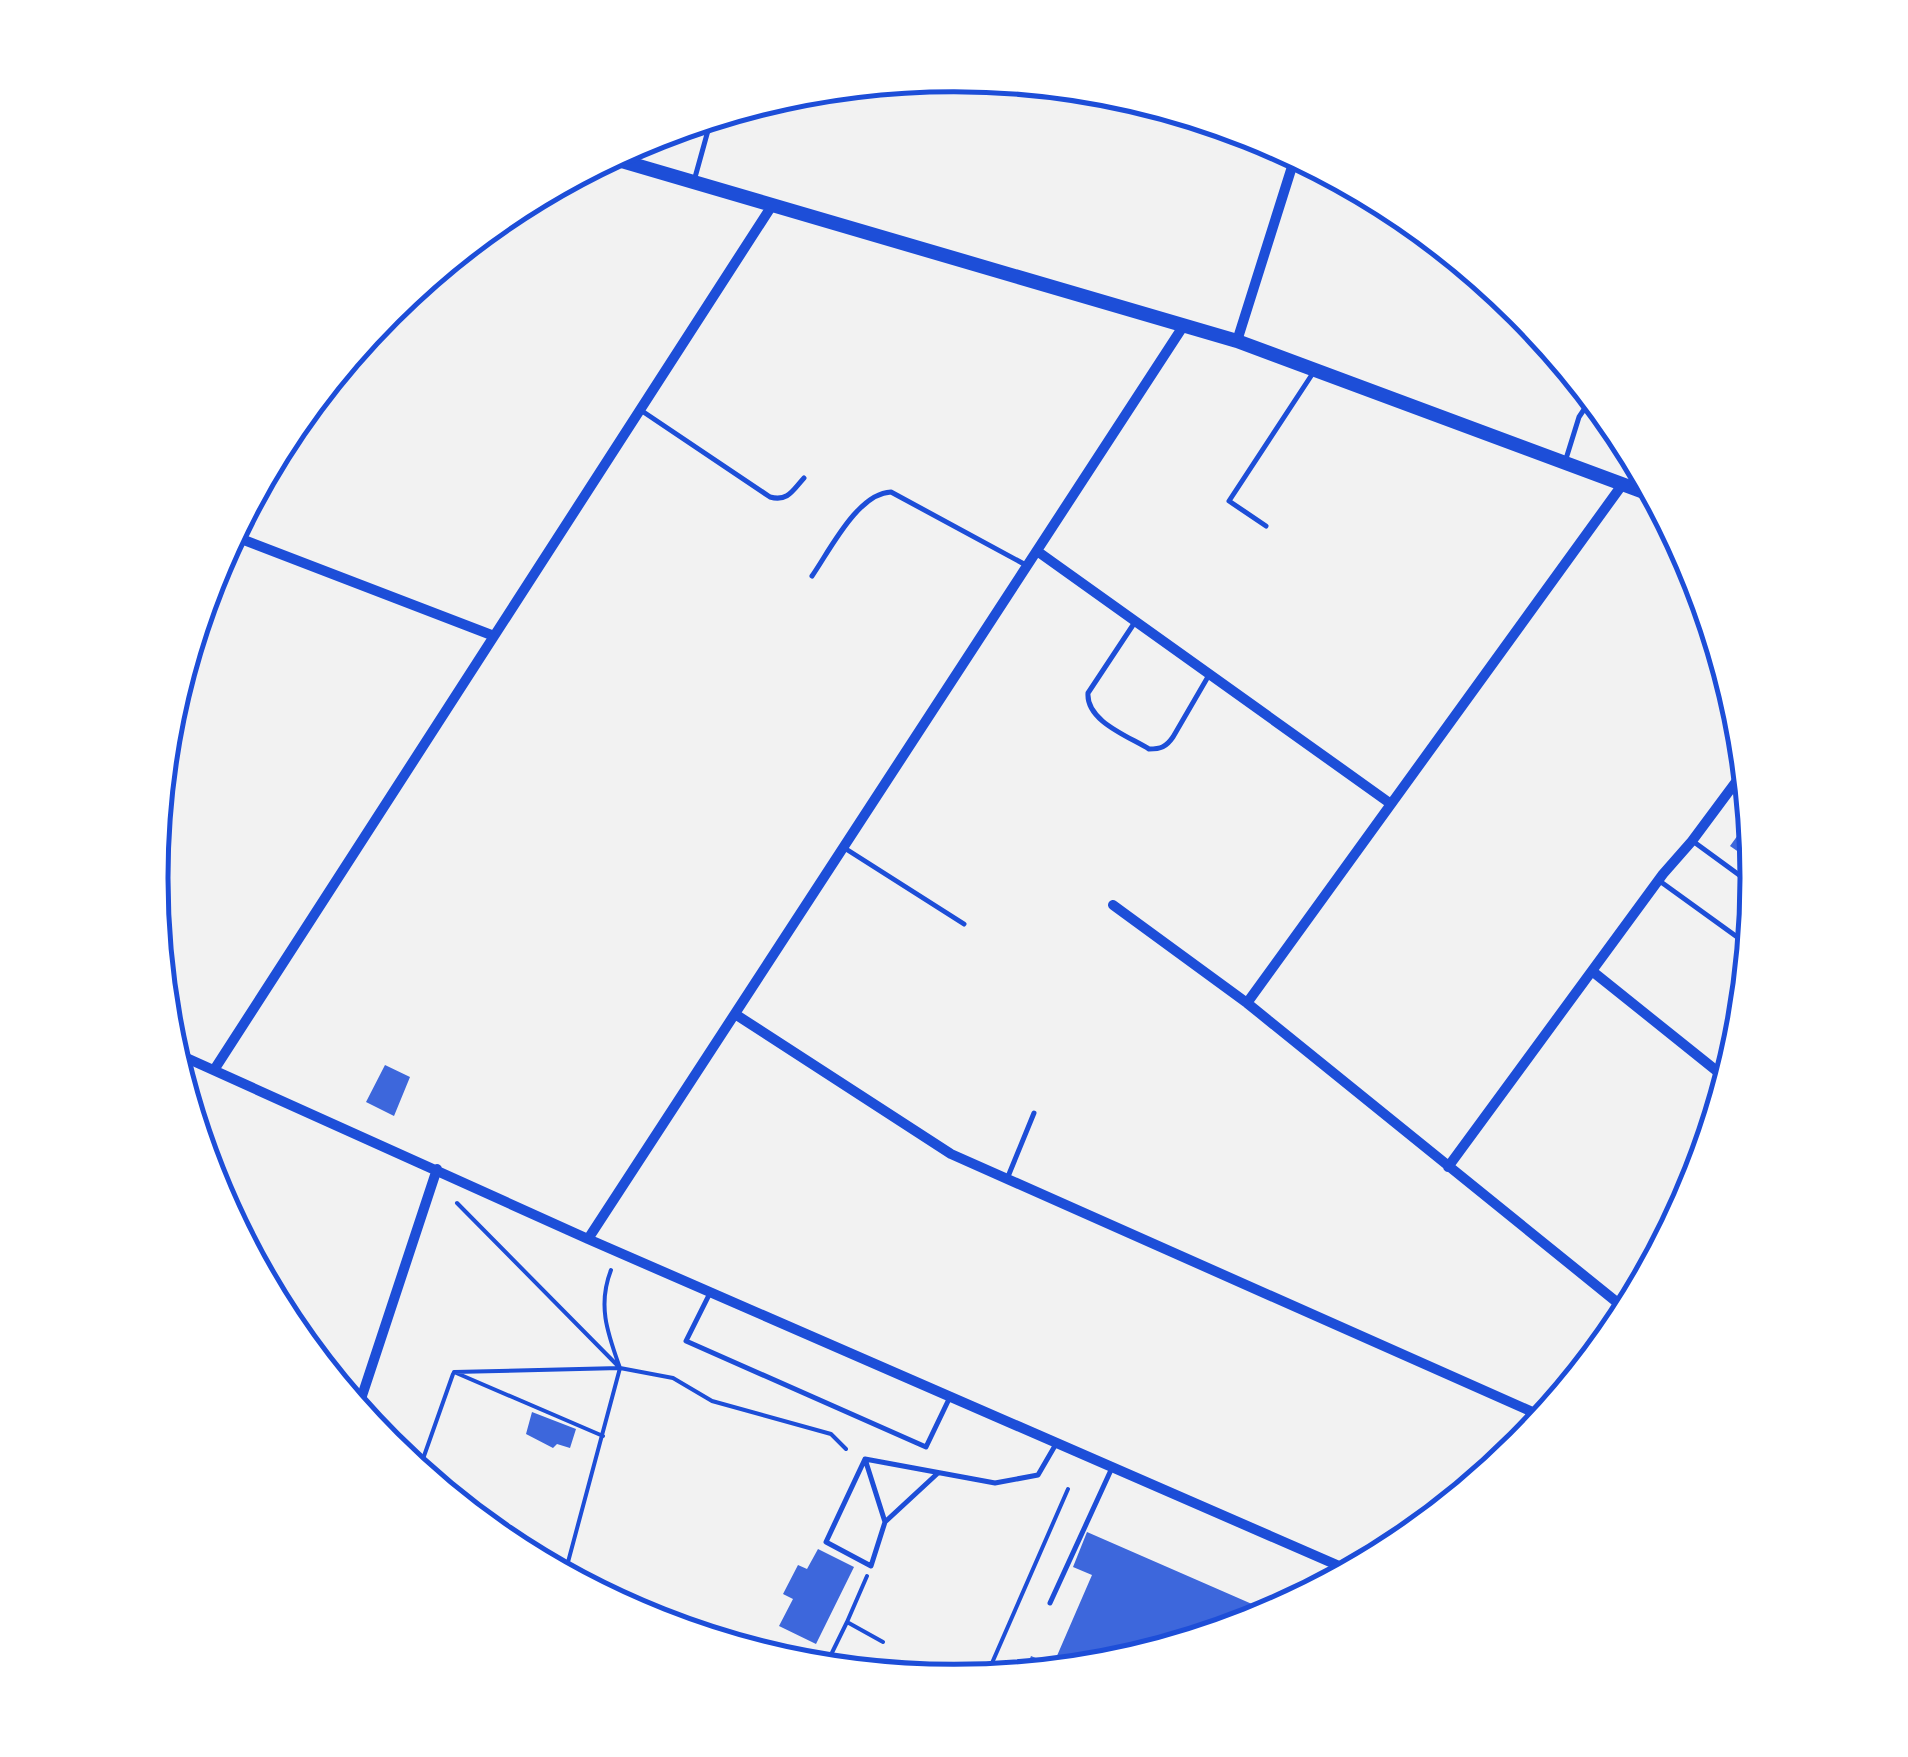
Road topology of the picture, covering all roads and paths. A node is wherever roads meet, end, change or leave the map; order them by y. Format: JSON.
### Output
{"nodes":[{"id":1,"x":708,"y":132,"type":"edge"},
{"id":2,"x":629,"y":163,"type":"edge"},
{"id":3,"x":1291,"y":169,"type":"edge"},
{"id":4,"x":694,"y":184,"type":"junction"},
{"id":5,"x":770,"y":207,"type":"junction"},
{"id":6,"x":1184,"y":325,"type":"junction"},
{"id":7,"x":1237,"y":341,"type":"junction"},
{"id":8,"x":1314,"y":370,"type":"junction"},
{"id":9,"x":1584,"y":409,"type":"edge"},
{"id":10,"x":640,"y":410,"type":"junction"},
{"id":11,"x":1565,"y":463,"type":"junction"},
{"id":12,"x":804,"y":478,"type":"dead end"},
{"id":13,"x":1622,"y":485,"type":"junction"},
{"id":14,"x":1637,"y":490,"type":"edge"},
{"id":15,"x":1266,"y":526,"type":"dead end"},
{"id":16,"x":244,"y":541,"type":"edge"},
{"id":17,"x":1036,"y":551,"type":"junction"},
{"id":18,"x":1027,"y":566,"type":"junction"},
{"id":19,"x":812,"y":576,"type":"dead end"},
{"id":20,"x":1135,"y":622,"type":"junction"},
{"id":21,"x":494,"y":636,"type":"junction"},
{"id":22,"x":1210,"y":675,"type":"junction"},
{"id":23,"x":1734,"y":784,"type":"edge"},
{"id":24,"x":1390,"y":804,"type":"junction"},
{"id":25,"x":1692,"y":840,"type":"junction"},
{"id":26,"x":843,"y":848,"type":"junction"},
{"id":27,"x":1740,"y":875,"type":"edge"},
{"id":28,"x":1658,"y":880,"type":"junction"},
{"id":29,"x":1113,"y":905,"type":"dead end"},
{"id":30,"x":964,"y":924,"type":"dead end"},
{"id":31,"x":1737,"y":937,"type":"edge"},
{"id":32,"x":1592,"y":970,"type":"junction"},
{"id":33,"x":1247,"y":1003,"type":"junction"},
{"id":34,"x":735,"y":1014,"type":"junction"},
{"id":35,"x":190,"y":1059,"type":"edge"},
{"id":36,"x":214,"y":1070,"type":"junction"},
{"id":37,"x":1716,"y":1070,"type":"edge"},
{"id":38,"x":1034,"y":1113,"type":"dead end"},
{"id":39,"x":1448,"y":1168,"type":"junction"},
{"id":40,"x":437,"y":1169,"type":"junction"},
{"id":41,"x":1007,"y":1178,"type":"junction"},
{"id":42,"x":457,"y":1203,"type":"dead end"},
{"id":43,"x":588,"y":1239,"type":"junction"},
{"id":44,"x":610,"y":1270,"type":"dead end"},
{"id":45,"x":710,"y":1292,"type":"junction"},
{"id":46,"x":1616,"y":1302,"type":"edge"},
{"id":47,"x":620,"y":1368,"type":"junction"},
{"id":48,"x":454,"y":1372,"type":"junction"},
{"id":49,"x":362,"y":1396,"type":"edge"},
{"id":50,"x":950,"y":1396,"type":"junction"},
{"id":51,"x":1531,"y":1411,"type":"edge"},
{"id":52,"x":603,"y":1436,"type":"junction"},
{"id":53,"x":1057,"y":1443,"type":"junction"},
{"id":54,"x":846,"y":1449,"type":"dead end"},
{"id":55,"x":424,"y":1458,"type":"edge"},
{"id":56,"x":864,"y":1459,"type":"junction"},
{"id":57,"x":1112,"y":1467,"type":"junction"},
{"id":58,"x":938,"y":1473,"type":"junction"},
{"id":59,"x":1068,"y":1489,"type":"dead end"},
{"id":60,"x":885,"y":1522,"type":"junction"},
{"id":61,"x":568,"y":1563,"type":"edge"},
{"id":62,"x":1336,"y":1565,"type":"edge"},
{"id":63,"x":870,"y":1566,"type":"junction"},
{"id":64,"x":1050,"y":1603,"type":"dead end"},
{"id":65,"x":847,"y":1622,"type":"junction"},
{"id":66,"x":883,"y":1642,"type":"dead end"},
{"id":67,"x":831,"y":1654,"type":"edge"},
{"id":68,"x":992,"y":1663,"type":"edge"}],
"edges":[{"from":1,"to":4,"type":"lane"},
{"from":2,"to":4,"type":"street"},
{"from":3,"to":7,"type":"street"},
{"from":4,"to":5,"type":"street"},
{"from":5,"to":6,"type":"street"},
{"from":5,"to":10,"type":"street"},
{"from":6,"to":7,"type":"street"},
{"from":6,"to":17,"type":"street"},
{"from":7,"to":8,"type":"street"},
{"from":8,"to":11,"type":"street"},
{"from":8,"to":15,"type":"lane"},
{"from":9,"to":11,"type":"lane"},
{"from":10,"to":12,"type":"lane"},
{"from":10,"to":21,"type":"street"},
{"from":11,"to":13,"type":"street"},
{"from":13,"to":14,"type":"street"},
{"from":13,"to":24,"type":"street"},
{"from":16,"to":21,"type":"street"},
{"from":17,"to":18,"type":"street"},
{"from":17,"to":20,"type":"street"},
{"from":18,"to":19,"type":"lane"},
{"from":18,"to":26,"type":"street"},
{"from":20,"to":22,"type":"street"},
{"from":20,"to":22,"type":"lane"},
{"from":21,"to":36,"type":"street"},
{"from":22,"to":24,"type":"street"},
{"from":23,"to":25,"type":"street"},
{"from":24,"to":33,"type":"street"},
{"from":25,"to":27,"type":"lane"},
{"from":25,"to":28,"type":"street"},
{"from":26,"to":30,"type":"lane"},
{"from":26,"to":34,"type":"street"},
{"from":28,"to":31,"type":"lane"},
{"from":28,"to":32,"type":"street"},
{"from":29,"to":33,"type":"street"},
{"from":32,"to":37,"type":"street"},
{"from":32,"to":39,"type":"street"},
{"from":33,"to":39,"type":"street"},
{"from":34,"to":41,"type":"street"},
{"from":34,"to":43,"type":"street"},
{"from":35,"to":36,"type":"street"},
{"from":36,"to":40,"type":"street"},
{"from":38,"to":41,"type":"lane"},
{"from":39,"to":46,"type":"street"},
{"from":40,"to":43,"type":"street"},
{"from":40,"to":49,"type":"street"},
{"from":41,"to":51,"type":"street"},
{"from":42,"to":47,"type":"path"},
{"from":43,"to":45,"type":"street"},
{"from":44,"to":47,"type":"path"},
{"from":45,"to":50,"type":"street"},
{"from":45,"to":50,"type":"lane"},
{"from":47,"to":48,"type":"path"},
{"from":47,"to":52,"type":"path"},
{"from":47,"to":54,"type":"path"},
{"from":48,"to":52,"type":"path"},
{"from":48,"to":55,"type":"path"},
{"from":50,"to":53,"type":"street"},
{"from":52,"to":61,"type":"path"},
{"from":53,"to":57,"type":"street"},
{"from":53,"to":58,"type":"lane"},
{"from":56,"to":58,"type":"lane"},
{"from":56,"to":60,"type":"lane"},
{"from":56,"to":63,"type":"lane"},
{"from":57,"to":62,"type":"street"},
{"from":57,"to":64,"type":"lane"},
{"from":58,"to":60,"type":"lane"},
{"from":59,"to":68,"type":"path"},
{"from":60,"to":63,"type":"lane"},
{"from":63,"to":65,"type":"path"},
{"from":65,"to":66,"type":"path"},
{"from":65,"to":67,"type":"path"}]}
